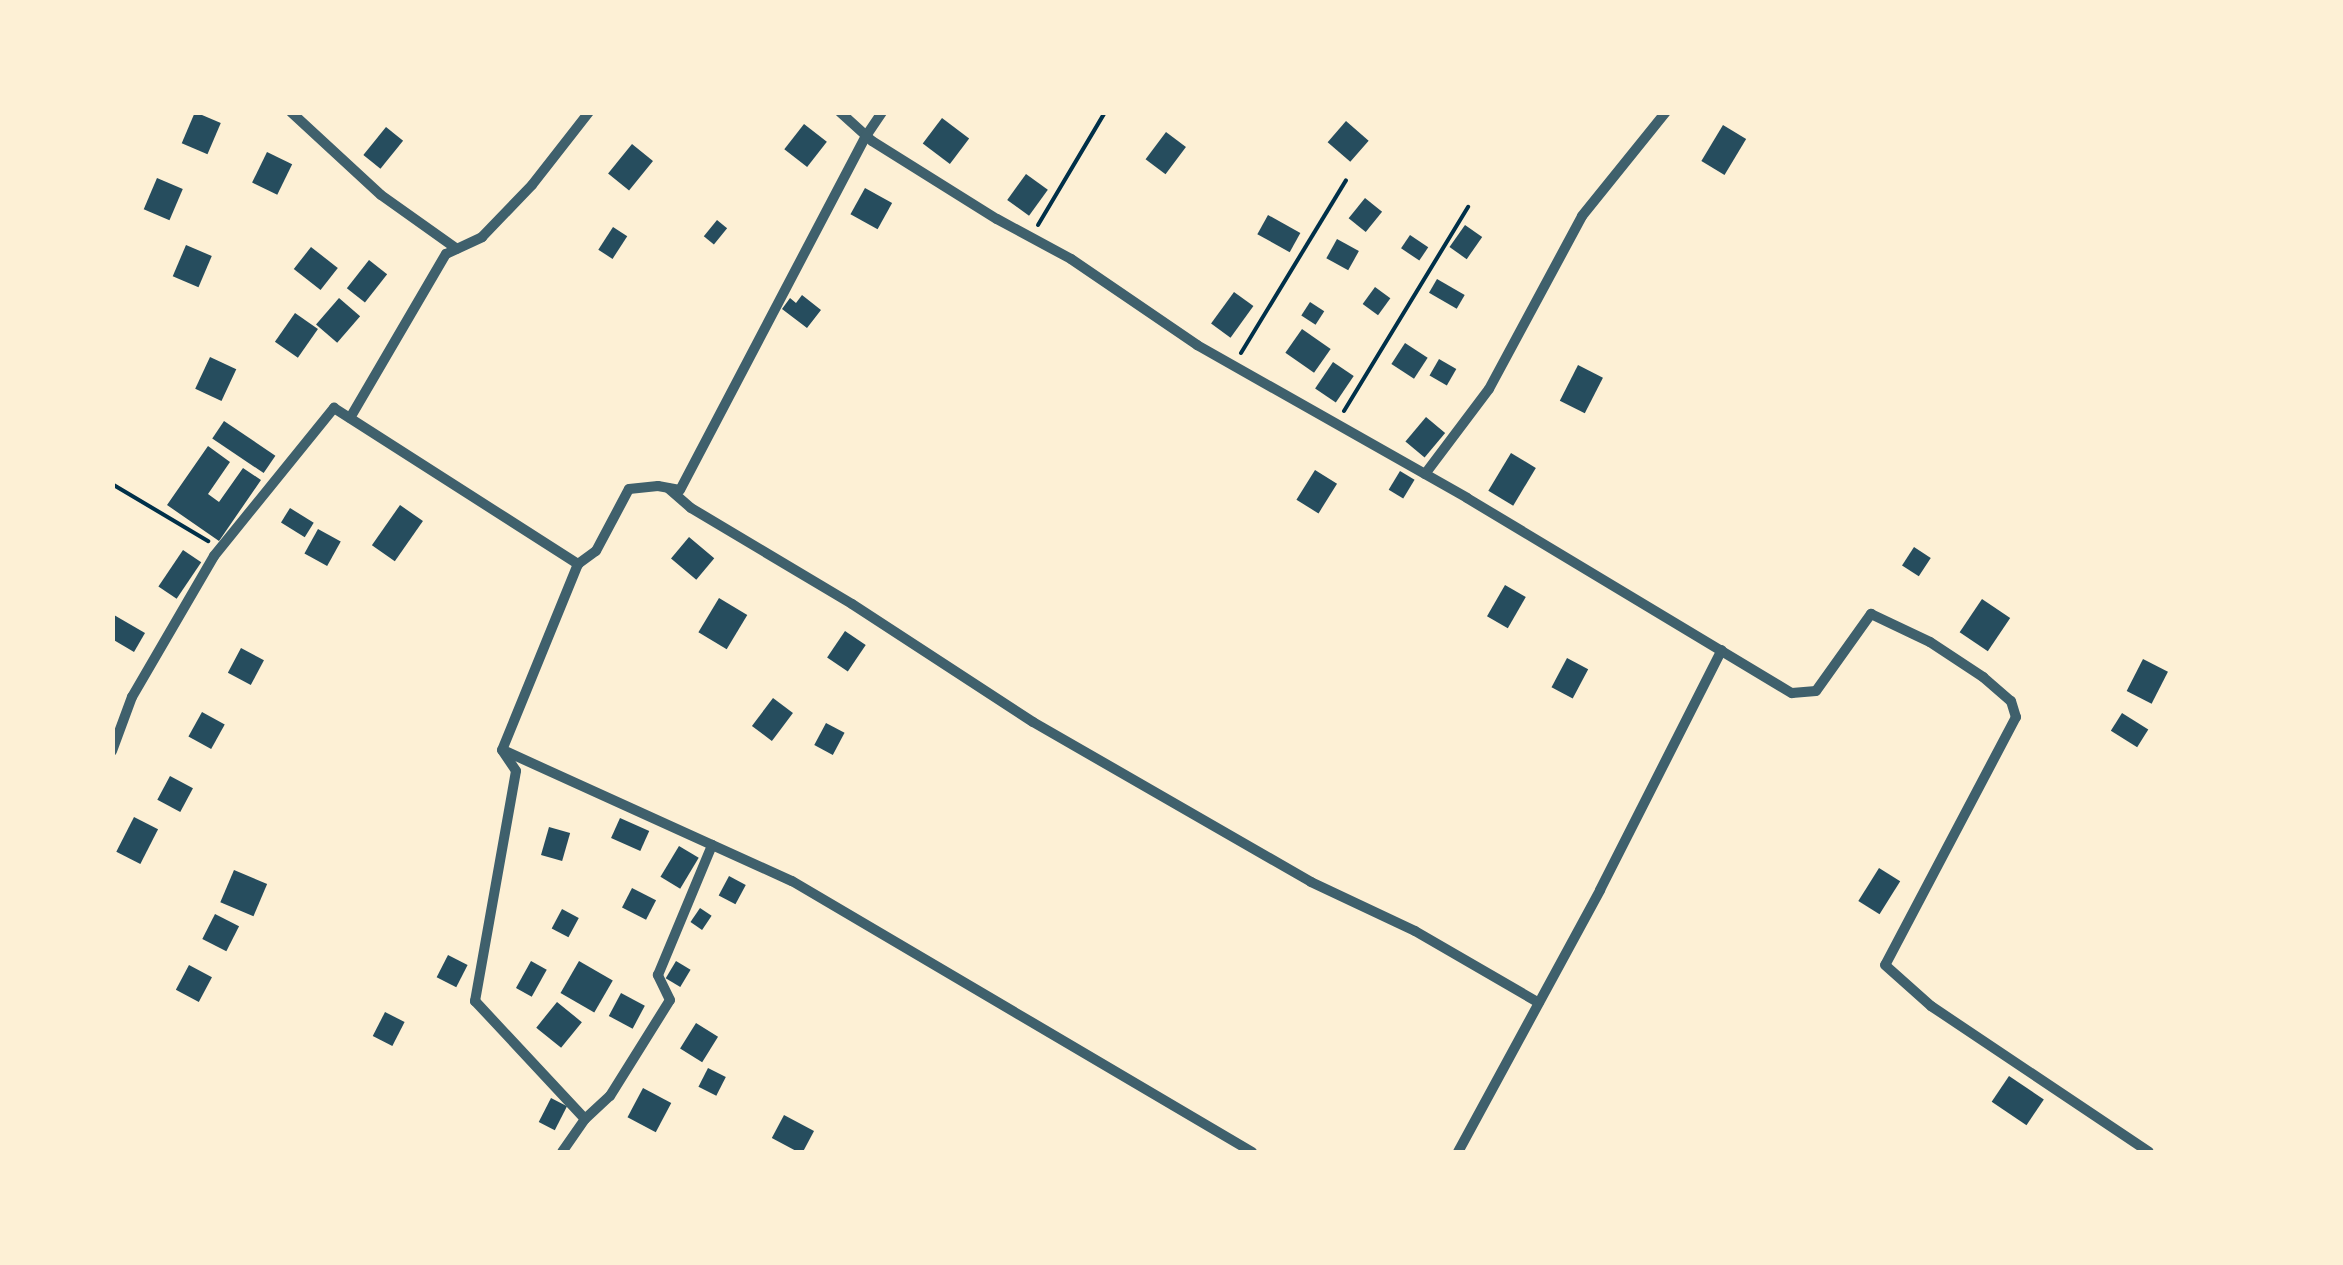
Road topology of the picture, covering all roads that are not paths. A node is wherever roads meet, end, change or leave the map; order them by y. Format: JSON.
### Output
{"nodes":[{"id":1,"x":291,"y":112,"type":"edge"},
{"id":2,"x":589,"y":112,"type":"edge"},
{"id":3,"x":840,"y":112,"type":"edge"},
{"id":4,"x":882,"y":112,"type":"edge"},
{"id":5,"x":1666,"y":112,"type":"edge"},
{"id":6,"x":866,"y":136,"type":"junction"},
{"id":7,"x":457,"y":248,"type":"junction"},
{"id":8,"x":350,"y":418,"type":"junction"},
{"id":9,"x":1425,"y":474,"type":"junction"},
{"id":10,"x":668,"y":488,"type":"junction"},
{"id":11,"x":578,"y":564,"type":"junction"},
{"id":12,"x":1722,"y":650,"type":"junction"},
{"id":13,"x":502,"y":750,"type":"junction"},
{"id":14,"x":112,"y":751,"type":"edge"},
{"id":15,"x":712,"y":845,"type":"junction"},
{"id":16,"x":1539,"y":1003,"type":"junction"},
{"id":17,"x":585,"y":1119,"type":"junction"},
{"id":18,"x":562,"y":1152,"type":"edge"},
{"id":19,"x":1252,"y":1152,"type":"edge"},
{"id":20,"x":1458,"y":1152,"type":"edge"},
{"id":21,"x":2150,"y":1152,"type":"edge"}],
"edges":[{"from":1,"to":7,"type":"street"},
{"from":2,"to":7,"type":"street"},
{"from":3,"to":6,"type":"street"},
{"from":4,"to":6,"type":"street"},
{"from":5,"to":9,"type":"street"},
{"from":6,"to":9,"type":"street"},
{"from":6,"to":10,"type":"street"},
{"from":7,"to":8,"type":"street"},
{"from":8,"to":11,"type":"street"},
{"from":8,"to":14,"type":"street"},
{"from":9,"to":12,"type":"street"},
{"from":10,"to":11,"type":"street"},
{"from":10,"to":16,"type":"street"},
{"from":11,"to":13,"type":"street"},
{"from":12,"to":16,"type":"street"},
{"from":12,"to":21,"type":"street"},
{"from":13,"to":15,"type":"street"},
{"from":13,"to":17,"type":"street"},
{"from":15,"to":17,"type":"street"},
{"from":15,"to":19,"type":"street"},
{"from":16,"to":20,"type":"street"},
{"from":17,"to":18,"type":"street"}]}
